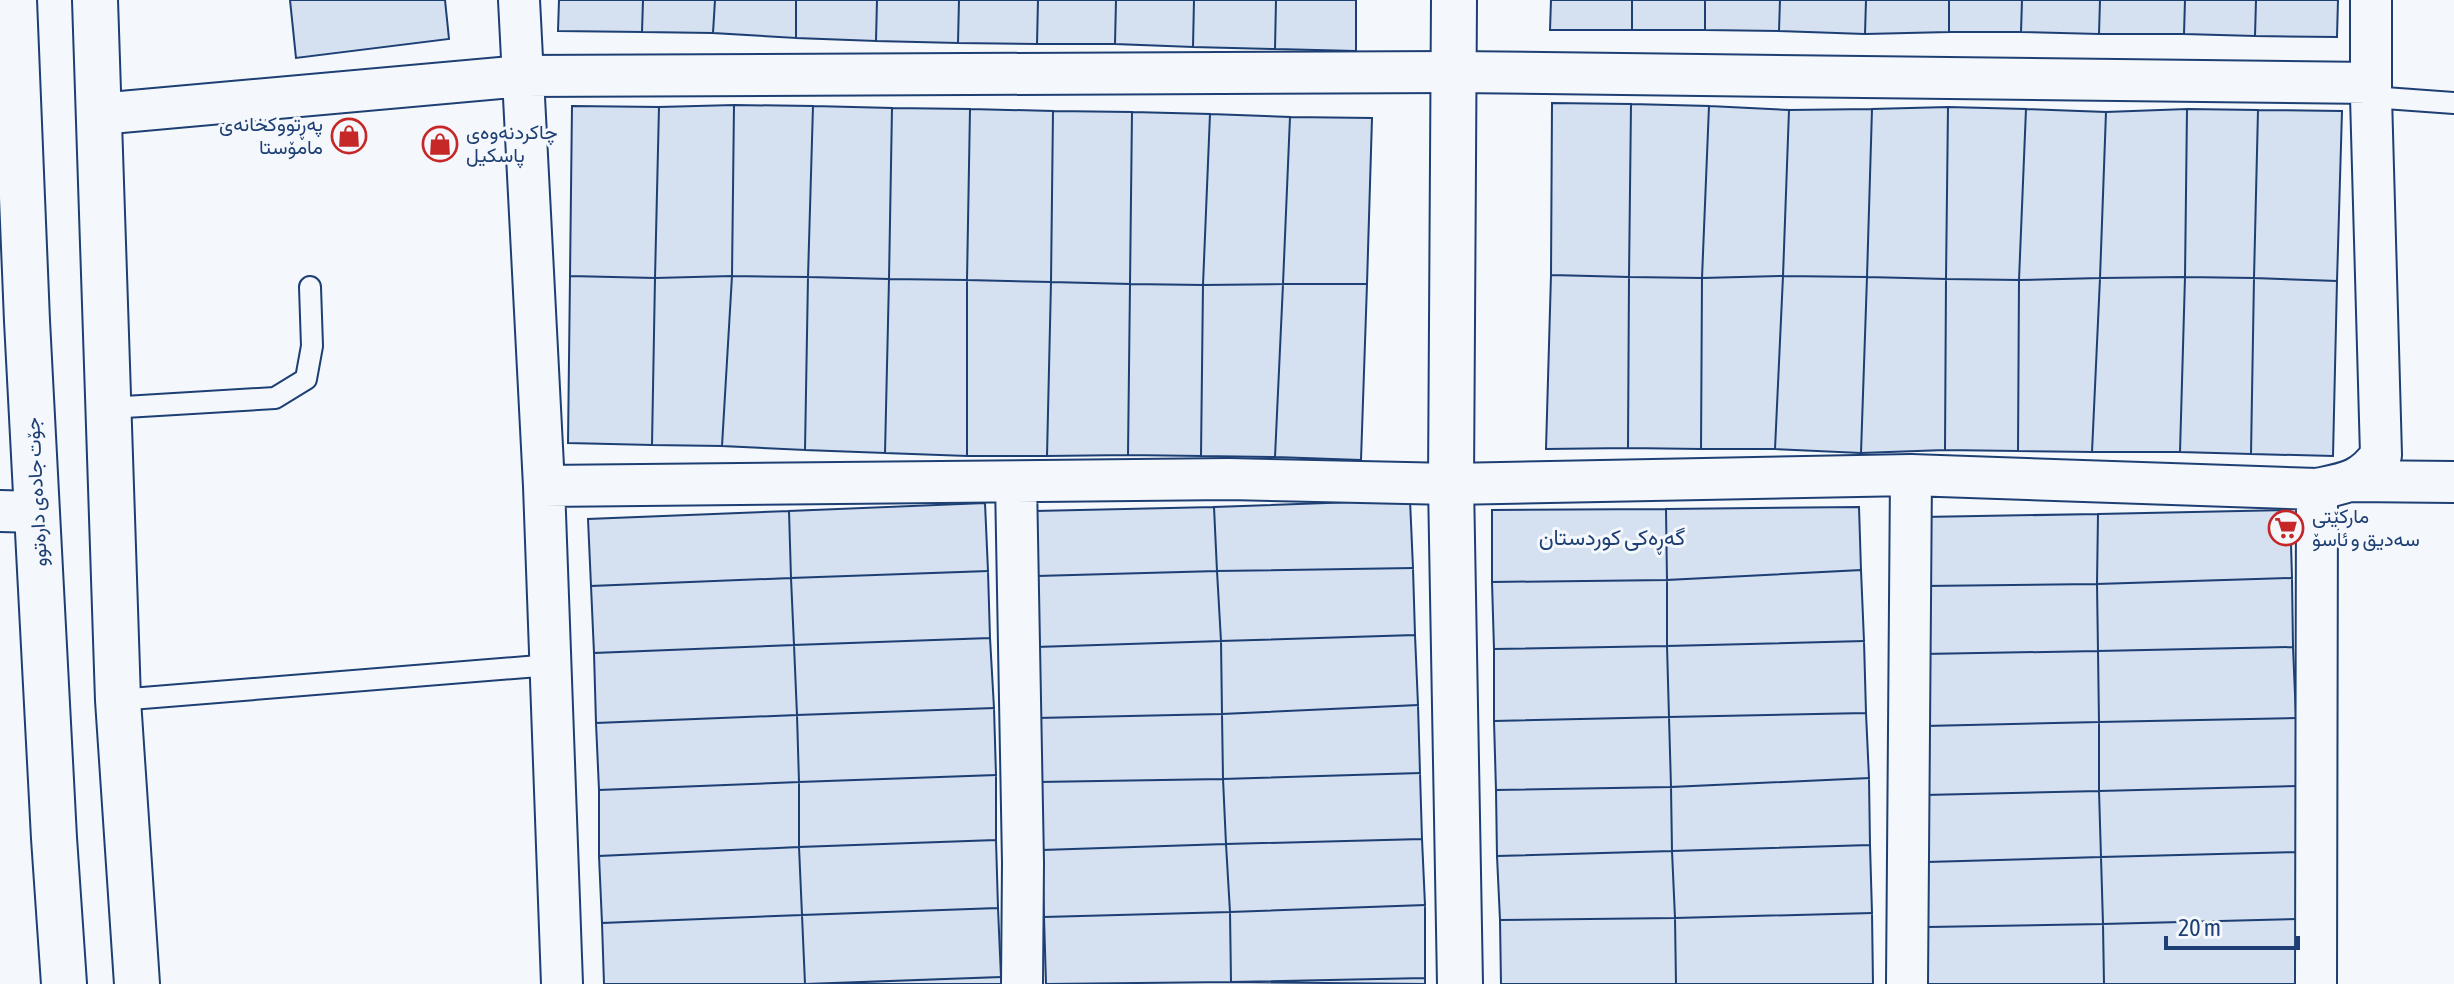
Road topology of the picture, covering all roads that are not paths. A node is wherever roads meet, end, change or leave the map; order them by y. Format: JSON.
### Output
{"nodes":[{"id":1,"x":14,"y":0,"type":"edge"},
{"id":2,"x":95,"y":0,"type":"edge"},
{"id":3,"x":519,"y":0,"type":"edge"},
{"id":4,"x":1454,"y":0,"type":"edge"},
{"id":5,"x":2371,"y":0,"type":"edge"},
{"id":6,"x":1454,"y":72,"type":"junction"},
{"id":7,"x":522,"y":76,"type":"junction"},
{"id":8,"x":2371,"y":90,"type":"junction"},
{"id":9,"x":8,"y":100,"type":"edge"},
{"id":10,"x":2454,"y":103,"type":"edge"},
{"id":11,"x":99,"y":114,"type":"junction"},
{"id":12,"x":310,"y":287,"type":"dead end"},
{"id":13,"x":108,"y":408,"type":"junction"},
{"id":14,"x":1911,"y":475,"type":"junction"},
{"id":15,"x":1016,"y":482,"type":"junction"},
{"id":16,"x":2454,"y":482,"type":"edge"},
{"id":17,"x":1451,"y":484,"type":"junction"},
{"id":18,"x":2334,"y":485,"type":"junction"},
{"id":19,"x":544,"y":486,"type":"junction"},
{"id":20,"x":19,"y":511,"type":"edge"},
{"id":21,"x":551,"y":665,"type":"junction"},
{"id":22,"x":118,"y":700,"type":"junction"},
{"id":23,"x":64,"y":984,"type":"edge"},
{"id":24,"x":137,"y":984,"type":"edge"},
{"id":25,"x":562,"y":984,"type":"edge"},
{"id":26,"x":1022,"y":984,"type":"edge"},
{"id":27,"x":1460,"y":984,"type":"edge"},
{"id":28,"x":1907,"y":984,"type":"edge"},
{"id":29,"x":2316,"y":984,"type":"edge"}],
"edges":[{"from":1,"to":9,"type":"main road","name":"جۆت جادەی دارەتوو"},
{"from":2,"to":11,"type":"main road"},
{"from":3,"to":7,"type":"street"},
{"from":4,"to":6,"type":"main road"},
{"from":5,"to":8,"type":"street"},
{"from":6,"to":7,"type":"street"},
{"from":6,"to":8,"type":"street"},
{"from":6,"to":17,"type":"main road"},
{"from":7,"to":11,"type":"street"},
{"from":7,"to":19,"type":"street"},
{"from":8,"to":10,"type":"lane"},
{"from":8,"to":18,"type":"street"},
{"from":9,"to":20,"type":"main road","name":"جۆت جادەی دارەتوو"},
{"from":11,"to":13,"type":"main road"},
{"from":12,"to":13,"type":"lane"},
{"from":13,"to":22,"type":"main road"},
{"from":14,"to":17,"type":"street"},
{"from":14,"to":18,"type":"street"},
{"from":14,"to":28,"type":"street"},
{"from":15,"to":17,"type":"street"},
{"from":15,"to":19,"type":"street"},
{"from":15,"to":26,"type":"street"},
{"from":16,"to":18,"type":"street"},
{"from":17,"to":27,"type":"main road"},
{"from":18,"to":29,"type":"street"},
{"from":19,"to":21,"type":"street"},
{"from":20,"to":23,"type":"main road","name":"جۆت جادەی دارەتوو"},
{"from":21,"to":22,"type":"lane"},
{"from":21,"to":25,"type":"street"},
{"from":22,"to":24,"type":"main road"}]}
